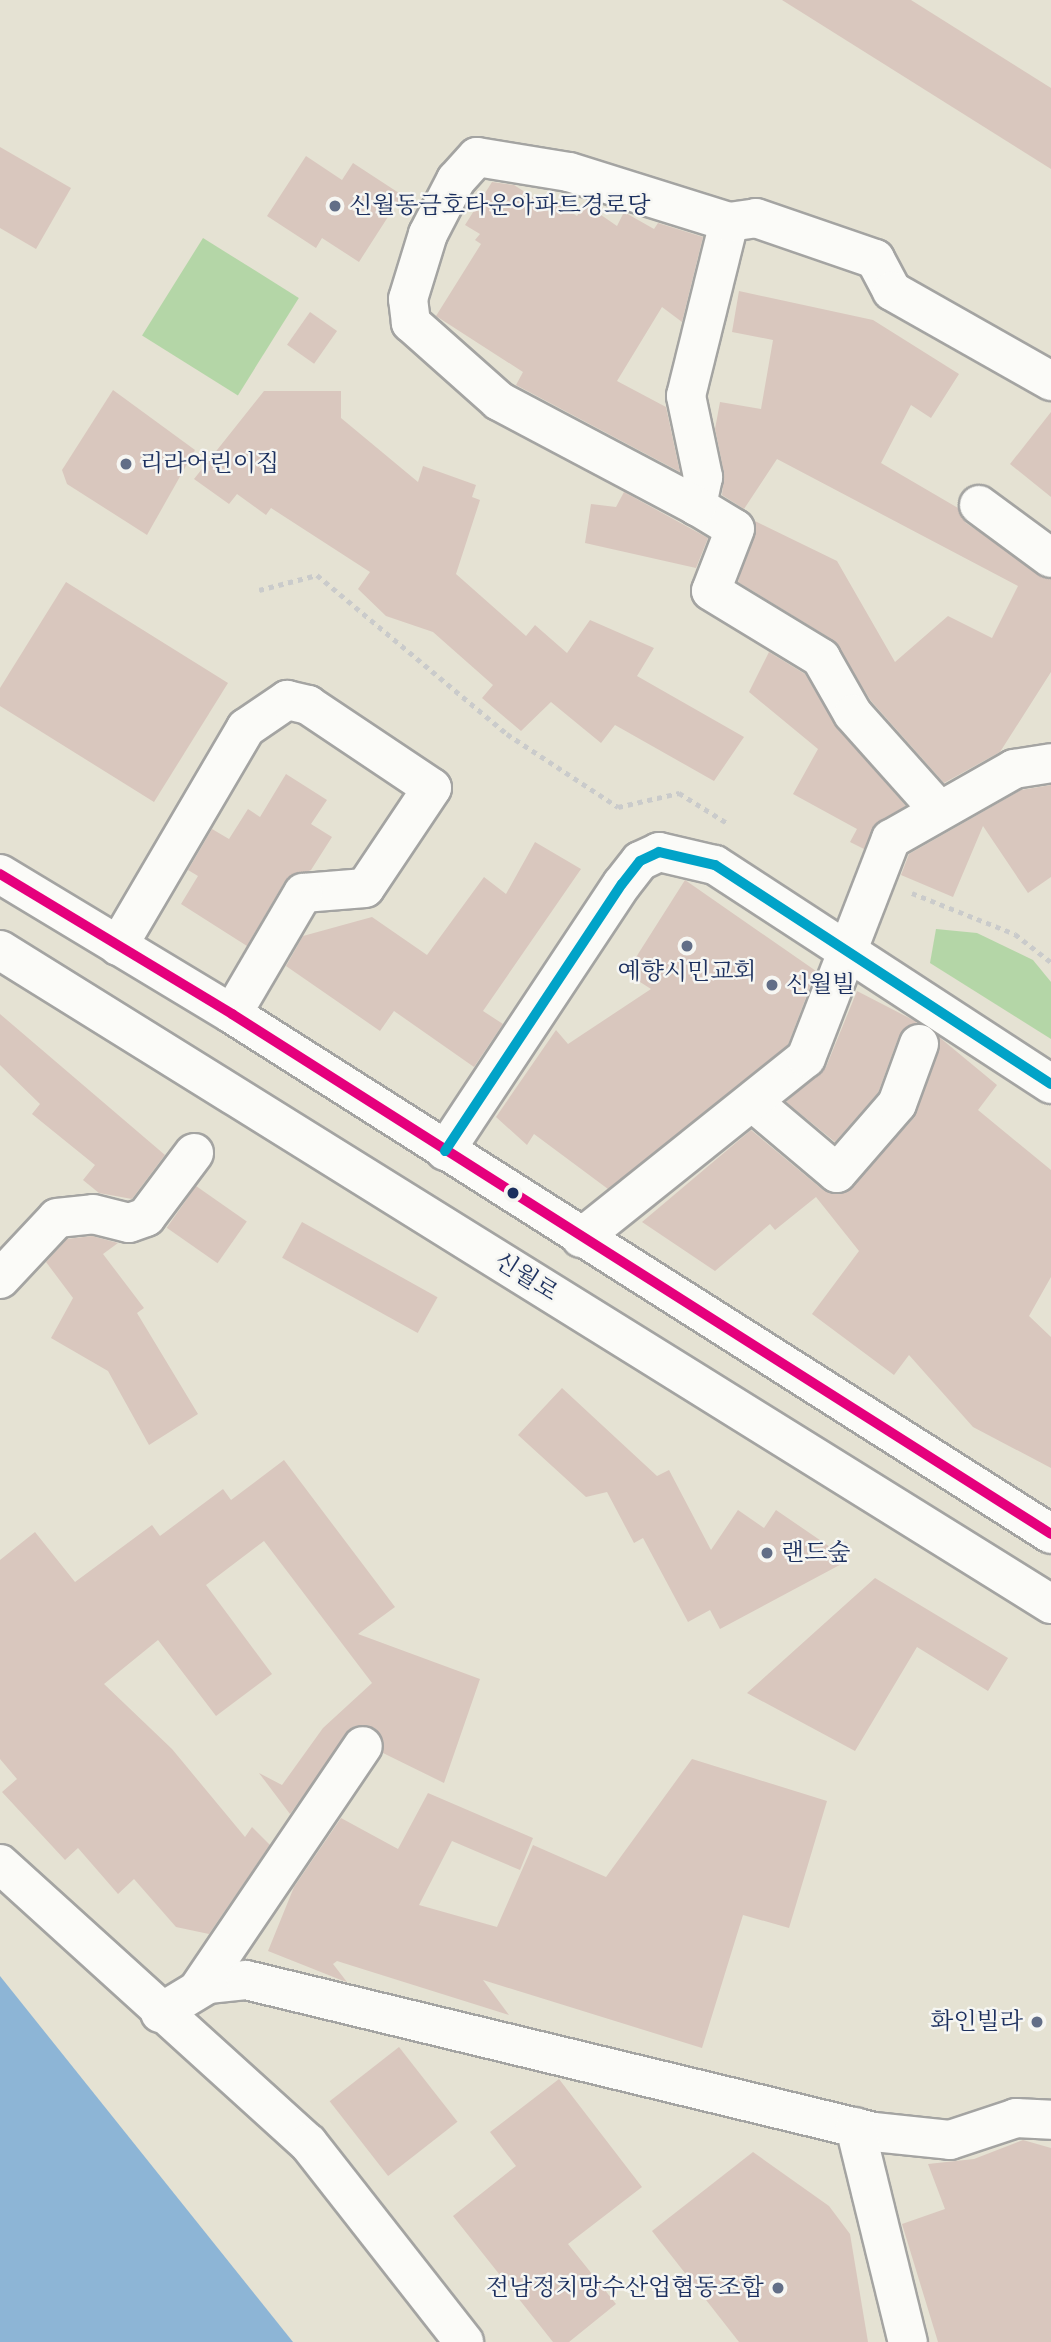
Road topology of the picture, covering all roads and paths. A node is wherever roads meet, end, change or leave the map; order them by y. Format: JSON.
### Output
{"nodes":[{"id":1,"x":729,"y":222,"type":"junction"},
{"id":2,"x":1051,"y":381,"type":"edge"},
{"id":3,"x":979,"y":505,"type":"dead end"},
{"id":4,"x":697,"y":506,"type":"junction"},
{"id":5,"x":1051,"y":558,"type":"edge"},
{"id":6,"x":259,"y":590,"type":"dead end"},
{"id":7,"x":1051,"y":763,"type":"edge"},
{"id":8,"x":937,"y":808,"type":"junction"},
{"id":9,"x":737,"y":830,"type":"dead end"},
{"id":10,"x":0,"y":874,"type":"edge"},
{"id":11,"x":872,"y":888,"type":"junction"},
{"id":12,"x":118,"y":946,"type":"junction"},
{"id":13,"x":0,"y":950,"type":"edge"},
{"id":14,"x":851,"y":954,"type":"junction"},
{"id":15,"x":1051,"y":962,"type":"edge"},
{"id":16,"x":232,"y":1014,"type":"junction"},
{"id":17,"x":919,"y":1044,"type":"dead end"},
{"id":18,"x":1051,"y":1084,"type":"edge"},
{"id":19,"x":755,"y":1104,"type":"junction"},
{"id":20,"x":445,"y":1151,"type":"junction"},
{"id":21,"x":194,"y":1153,"type":"dead end"},
{"id":22,"x":580,"y":1238,"type":"junction"},
{"id":23,"x":0,"y":1279,"type":"edge"},
{"id":24,"x":1051,"y":1534,"type":"edge"},
{"id":25,"x":1051,"y":1604,"type":"edge"},
{"id":26,"x":363,"y":1746,"type":"dead end"},
{"id":27,"x":0,"y":1864,"type":"edge"},
{"id":28,"x":199,"y":1988,"type":"junction"},
{"id":29,"x":160,"y":2013,"type":"junction"},
{"id":30,"x":1051,"y":2120,"type":"edge"},
{"id":31,"x":855,"y":2127,"type":"junction"},
{"id":32,"x":464,"y":2342,"type":"edge"},
{"id":33,"x":908,"y":2342,"type":"edge"}],
"edges":[{"from":1,"to":2,"type":"street"},
{"from":1,"to":4,"type":"street"},
{"from":1,"to":4,"type":"street"},
{"from":3,"to":5,"type":"street"},
{"from":4,"to":8,"type":"street"},
{"from":6,"to":9,"type":"path"},
{"from":7,"to":8,"type":"street"},
{"from":8,"to":11,"type":"street"},
{"from":10,"to":12,"type":"street"},
{"from":11,"to":14,"type":"street"},
{"from":11,"to":15,"type":"path"},
{"from":12,"to":16,"type":"street"},
{"from":12,"to":16,"type":"street"},
{"from":13,"to":25,"type":"street","name":"신월로"},
{"from":14,"to":18,"type":"street"},
{"from":14,"to":19,"type":"street"},
{"from":14,"to":20,"type":"street"},
{"from":16,"to":20,"type":"street"},
{"from":17,"to":19,"type":"street"},
{"from":19,"to":22,"type":"street"},
{"from":20,"to":22,"type":"street"},
{"from":21,"to":23,"type":"street"},
{"from":22,"to":24,"type":"street"},
{"from":26,"to":28,"type":"street"},
{"from":27,"to":29,"type":"street"},
{"from":28,"to":29,"type":"street"},
{"from":28,"to":31,"type":"street"},
{"from":29,"to":32,"type":"street"},
{"from":30,"to":31,"type":"street"},
{"from":31,"to":33,"type":"street"}]}
